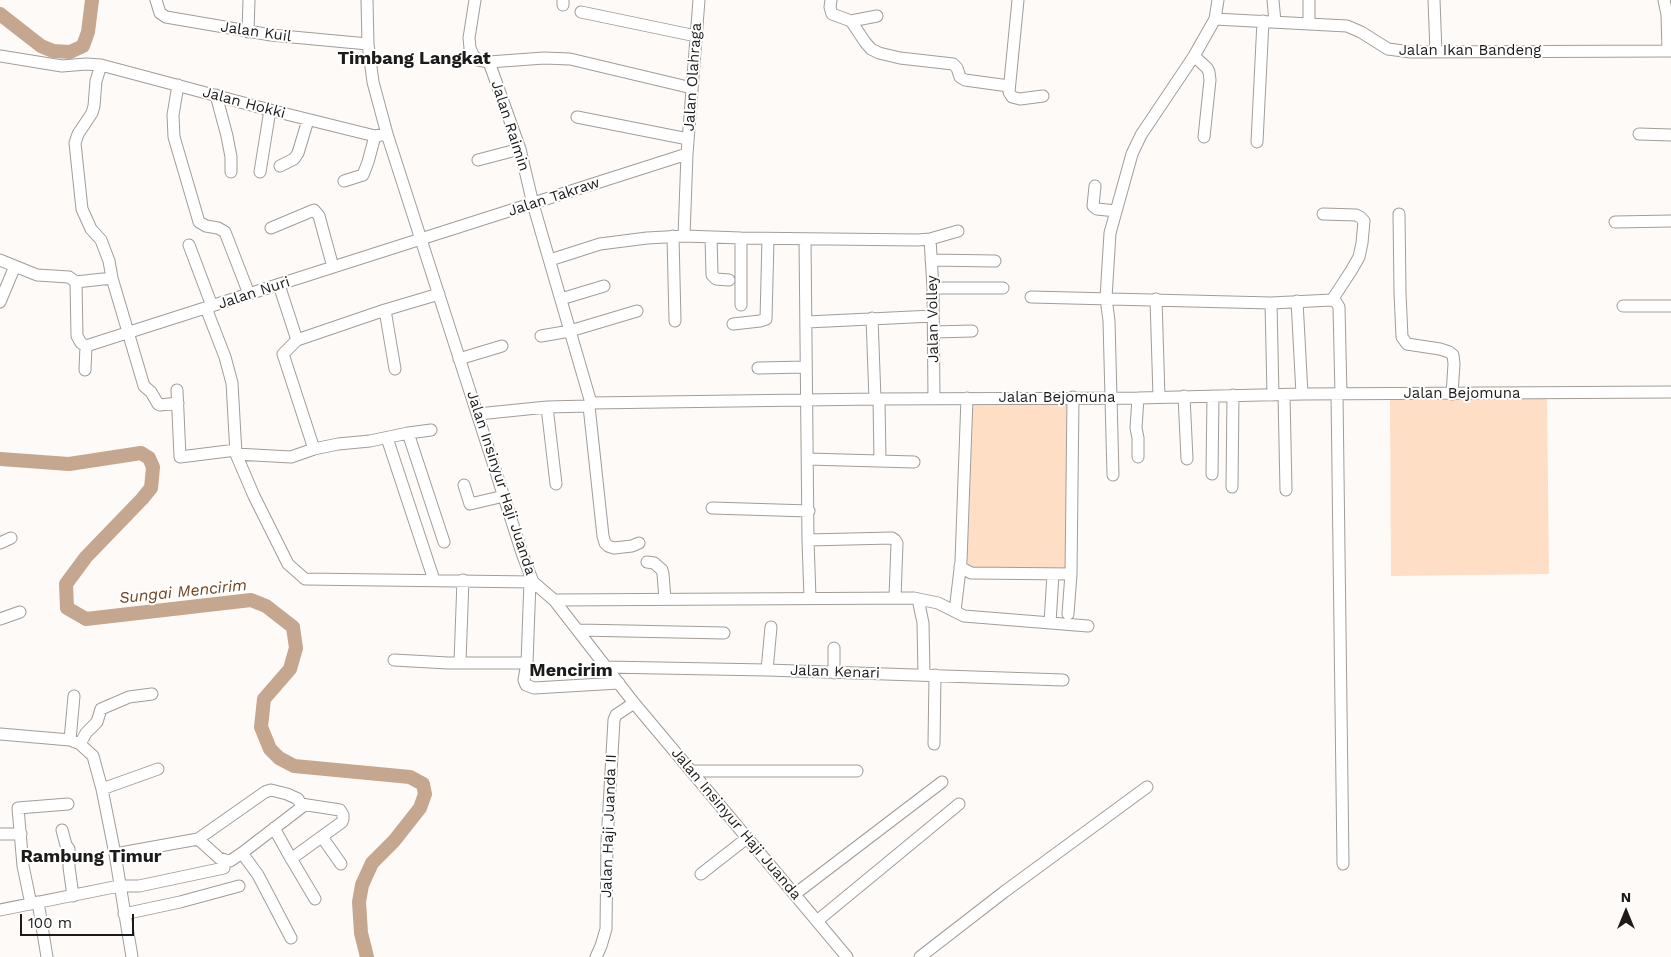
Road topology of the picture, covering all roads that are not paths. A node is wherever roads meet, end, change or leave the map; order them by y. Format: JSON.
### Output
{"nodes":[{"id":1,"x":156,"y":0,"type":"edge"},
{"id":2,"x":249,"y":0,"type":"edge"},
{"id":3,"x":367,"y":0,"type":"edge"},
{"id":4,"x":475,"y":0,"type":"edge"},
{"id":5,"x":830,"y":0,"type":"edge"},
{"id":6,"x":1018,"y":0,"type":"edge"},
{"id":7,"x":1218,"y":0,"type":"edge"},
{"id":8,"x":1273,"y":0,"type":"edge"},
{"id":9,"x":1309,"y":0,"type":"edge"},
{"id":10,"x":1434,"y":0,"type":"edge"},
{"id":11,"x":1664,"y":0,"type":"edge"},
{"id":12,"x":696,"y":1,"type":"edge"},
{"id":13,"x":581,"y":12,"type":"dead end"},
{"id":14,"x":877,"y":16,"type":"dead end"},
{"id":15,"x":1215,"y":19,"type":"junction"},
{"id":16,"x":851,"y":21,"type":"junction"},
{"id":17,"x":1263,"y":21,"type":"junction"},
{"id":18,"x":1275,"y":22,"type":"junction"},
{"id":19,"x":1308,"y":23,"type":"junction"},
{"id":20,"x":248,"y":32,"type":"junction"},
{"id":21,"x":696,"y":36,"type":"junction"},
{"id":22,"x":368,"y":44,"type":"junction"},
{"id":23,"x":1670,"y":51,"type":"edge"},
{"id":24,"x":1436,"y":52,"type":"junction"},
{"id":25,"x":0,"y":56,"type":"edge"},
{"id":26,"x":1194,"y":56,"type":"junction"},
{"id":27,"x":489,"y":62,"type":"junction"},
{"id":28,"x":101,"y":66,"type":"junction"},
{"id":29,"x":178,"y":85,"type":"junction"},
{"id":30,"x":1009,"y":86,"type":"junction"},
{"id":31,"x":692,"y":88,"type":"junction"},
{"id":32,"x":216,"y":95,"type":"junction"},
{"id":33,"x":1043,"y":96,"type":"dead end"},
{"id":34,"x":270,"y":110,"type":"junction"},
{"id":35,"x":577,"y":117,"type":"dead end"},
{"id":36,"x":308,"y":120,"type":"junction"},
{"id":37,"x":1639,"y":134,"type":"dead end"},
{"id":38,"x":381,"y":135,"type":"junction"},
{"id":39,"x":1671,"y":135,"type":"edge"},
{"id":40,"x":1204,"y":137,"type":"dead end"},
{"id":41,"x":688,"y":139,"type":"junction"},
{"id":42,"x":1257,"y":142,"type":"dead end"},
{"id":43,"x":520,"y":149,"type":"junction"},
{"id":44,"x":687,"y":154,"type":"junction"},
{"id":45,"x":478,"y":160,"type":"dead end"},
{"id":46,"x":280,"y":166,"type":"dead end"},
{"id":47,"x":231,"y":172,"type":"dead end"},
{"id":48,"x":260,"y":172,"type":"dead end"},
{"id":49,"x":344,"y":181,"type":"dead end"},
{"id":50,"x":1095,"y":186,"type":"dead end"},
{"id":51,"x":532,"y":204,"type":"junction"},
{"id":52,"x":1116,"y":211,"type":"junction"},
{"id":53,"x":1323,"y":214,"type":"dead end"},
{"id":54,"x":1399,"y":214,"type":"dead end"},
{"id":55,"x":1671,"y":221,"type":"edge"},
{"id":56,"x":1615,"y":222,"type":"dead end"},
{"id":57,"x":271,"y":228,"type":"dead end"},
{"id":58,"x":958,"y":231,"type":"dead end"},
{"id":59,"x":678,"y":236,"type":"junction"},
{"id":60,"x":711,"y":237,"type":"junction"},
{"id":61,"x":741,"y":238,"type":"junction"},
{"id":62,"x":768,"y":239,"type":"junction"},
{"id":63,"x":805,"y":239,"type":"junction"},
{"id":64,"x":930,"y":239,"type":"junction"},
{"id":65,"x":421,"y":240,"type":"junction"},
{"id":66,"x":189,"y":245,"type":"dead end"},
{"id":67,"x":0,"y":260,"type":"edge"},
{"id":68,"x":550,"y":260,"type":"junction"},
{"id":69,"x":931,"y":260,"type":"junction"},
{"id":70,"x":996,"y":261,"type":"dead end"},
{"id":71,"x":15,"y":266,"type":"junction"},
{"id":72,"x":333,"y":267,"type":"junction"},
{"id":73,"x":112,"y":278,"type":"junction"},
{"id":74,"x":729,"y":280,"type":"dead end"},
{"id":75,"x":76,"y":282,"type":"junction"},
{"id":76,"x":279,"y":285,"type":"junction"},
{"id":77,"x":604,"y":286,"type":"dead end"},
{"id":78,"x":933,"y":288,"type":"junction"},
{"id":79,"x":1003,"y":288,"type":"dead end"},
{"id":80,"x":249,"y":294,"type":"junction"},
{"id":81,"x":438,"y":294,"type":"junction"},
{"id":82,"x":1031,"y":297,"type":"dead end"},
{"id":83,"x":1106,"y":298,"type":"junction"},
{"id":84,"x":561,"y":299,"type":"junction"},
{"id":85,"x":1156,"y":299,"type":"junction"},
{"id":86,"x":1332,"y":300,"type":"junction"},
{"id":87,"x":1297,"y":301,"type":"junction"},
{"id":88,"x":0,"y":302,"type":"edge"},
{"id":89,"x":1270,"y":303,"type":"junction"},
{"id":90,"x":741,"y":305,"type":"dead end"},
{"id":91,"x":1623,"y":306,"type":"dead end"},
{"id":92,"x":1671,"y":306,"type":"edge"},
{"id":93,"x":209,"y":307,"type":"junction"},
{"id":94,"x":385,"y":310,"type":"junction"},
{"id":95,"x":637,"y":311,"type":"dead end"},
{"id":96,"x":933,"y":316,"type":"junction"},
{"id":97,"x":872,"y":318,"type":"junction"},
{"id":98,"x":675,"y":321,"type":"dead end"},
{"id":99,"x":807,"y":322,"type":"junction"},
{"id":100,"x":733,"y":324,"type":"dead end"},
{"id":101,"x":570,"y":331,"type":"junction"},
{"id":102,"x":972,"y":331,"type":"dead end"},
{"id":103,"x":934,"y":332,"type":"junction"},
{"id":104,"x":127,"y":333,"type":"junction"},
{"id":105,"x":541,"y":336,"type":"dead end"},
{"id":106,"x":297,"y":340,"type":"junction"},
{"id":107,"x":86,"y":346,"type":"junction"},
{"id":108,"x":502,"y":346,"type":"dead end"},
{"id":109,"x":459,"y":359,"type":"junction"},
{"id":110,"x":806,"y":367,"type":"junction"},
{"id":111,"x":758,"y":368,"type":"dead end"},
{"id":112,"x":395,"y":369,"type":"dead end"},
{"id":113,"x":85,"y":370,"type":"dead end"},
{"id":114,"x":176,"y":390,"type":"dead end"},
{"id":115,"x":1671,"y":392,"type":"edge"},
{"id":116,"x":1302,"y":394,"type":"junction"},
{"id":117,"x":1339,"y":394,"type":"junction"},
{"id":118,"x":1452,"y":394,"type":"junction"},
{"id":119,"x":1233,"y":395,"type":"junction"},
{"id":120,"x":1279,"y":395,"type":"junction"},
{"id":121,"x":1184,"y":396,"type":"junction"},
{"id":122,"x":1213,"y":396,"type":"junction"},
{"id":123,"x":1073,"y":397,"type":"junction"},
{"id":124,"x":1112,"y":397,"type":"junction"},
{"id":125,"x":1158,"y":397,"type":"junction"},
{"id":126,"x":877,"y":398,"type":"junction"},
{"id":127,"x":967,"y":398,"type":"junction"},
{"id":128,"x":1138,"y":398,"type":"junction"},
{"id":129,"x":934,"y":399,"type":"junction"},
{"id":130,"x":807,"y":400,"type":"junction"},
{"id":131,"x":178,"y":404,"type":"junction"},
{"id":132,"x":590,"y":405,"type":"junction"},
{"id":133,"x":547,"y":407,"type":"junction"},
{"id":134,"x":478,"y":414,"type":"junction"},
{"id":135,"x":430,"y":430,"type":"dead end"},
{"id":136,"x":408,"y":433,"type":"junction"},
{"id":137,"x":387,"y":438,"type":"junction"},
{"id":138,"x":314,"y":449,"type":"junction"},
{"id":139,"x":236,"y":452,"type":"junction"},
{"id":140,"x":1138,"y":457,"type":"dead end"},
{"id":141,"x":1187,"y":459,"type":"dead end"},
{"id":142,"x":808,"y":460,"type":"junction"},
{"id":143,"x":880,"y":461,"type":"junction"},
{"id":144,"x":914,"y":462,"type":"dead end"},
{"id":145,"x":1212,"y":474,"type":"dead end"},
{"id":146,"x":1112,"y":475,"type":"dead end"},
{"id":147,"x":556,"y":484,"type":"dead end"},
{"id":148,"x":464,"y":485,"type":"dead end"},
{"id":149,"x":1232,"y":487,"type":"dead end"},
{"id":150,"x":1286,"y":490,"type":"dead end"},
{"id":151,"x":504,"y":496,"type":"junction"},
{"id":152,"x":712,"y":508,"type":"dead end"},
{"id":153,"x":809,"y":511,"type":"junction"},
{"id":154,"x":808,"y":540,"type":"junction"},
{"id":155,"x":444,"y":542,"type":"dead end"},
{"id":156,"x":639,"y":543,"type":"dead end"},
{"id":157,"x":647,"y":562,"type":"dead end"},
{"id":158,"x":960,"y":567,"type":"junction"},
{"id":159,"x":1053,"y":574,"type":"junction"},
{"id":160,"x":1071,"y":574,"type":"junction"},
{"id":161,"x":434,"y":580,"type":"junction"},
{"id":162,"x":462,"y":580,"type":"junction"},
{"id":163,"x":532,"y":582,"type":"junction"},
{"id":164,"x":810,"y":598,"type":"junction"},
{"id":165,"x":895,"y":598,"type":"junction"},
{"id":166,"x":665,"y":599,"type":"junction"},
{"id":167,"x":918,"y":599,"type":"junction"},
{"id":168,"x":554,"y":600,"type":"junction"},
{"id":169,"x":955,"y":611,"type":"junction"},
{"id":170,"x":20,"y":612,"type":"dead end"},
{"id":171,"x":1068,"y":614,"type":"dead end"},
{"id":172,"x":0,"y":619,"type":"edge"},
{"id":173,"x":1050,"y":623,"type":"junction"},
{"id":174,"x":1088,"y":626,"type":"dead end"},
{"id":175,"x":771,"y":627,"type":"dead end"},
{"id":176,"x":579,"y":630,"type":"junction"},
{"id":177,"x":724,"y":633,"type":"dead end"},
{"id":178,"x":834,"y":648,"type":"dead end"},
{"id":179,"x":394,"y":660,"type":"dead end"},
{"id":180,"x":460,"y":662,"type":"junction"},
{"id":181,"x":527,"y":663,"type":"junction"},
{"id":182,"x":606,"y":667,"type":"junction"},
{"id":183,"x":767,"y":670,"type":"junction"},
{"id":184,"x":834,"y":673,"type":"junction"},
{"id":185,"x":929,"y":675,"type":"junction"},
{"id":186,"x":1063,"y":680,"type":"dead end"},
{"id":187,"x":619,"y":684,"type":"junction"},
{"id":188,"x":152,"y":694,"type":"dead end"},
{"id":189,"x":74,"y":696,"type":"dead end"},
{"id":190,"x":634,"y":702,"type":"junction"},
{"id":191,"x":0,"y":734,"type":"edge"},
{"id":192,"x":75,"y":742,"type":"junction"},
{"id":193,"x":934,"y":744,"type":"dead end"},
{"id":194,"x":158,"y":769,"type":"dead end"},
{"id":195,"x":692,"y":771,"type":"junction"},
{"id":196,"x":857,"y":771,"type":"dead end"},
{"id":197,"x":942,"y":782,"type":"dead end"},
{"id":198,"x":1147,"y":787,"type":"dead end"},
{"id":199,"x":102,"y":789,"type":"junction"},
{"id":200,"x":68,"y":804,"type":"dead end"},
{"id":201,"x":301,"y":804,"type":"junction"},
{"id":202,"x":959,"y":804,"type":"dead end"},
{"id":203,"x":274,"y":828,"type":"junction"},
{"id":204,"x":62,"y":830,"type":"dead end"},
{"id":205,"x":0,"y":834,"type":"edge"},
{"id":206,"x":21,"y":834,"type":"junction"},
{"id":207,"x":322,"y":837,"type":"junction"},
{"id":208,"x":747,"y":838,"type":"junction"},
{"id":209,"x":198,"y":839,"type":"junction"},
{"id":210,"x":242,"y":853,"type":"junction"},
{"id":211,"x":115,"y":854,"type":"junction"},
{"id":212,"x":291,"y":859,"type":"junction"},
{"id":213,"x":341,"y":864,"type":"dead end"},
{"id":214,"x":1343,"y":864,"type":"dead end"},
{"id":215,"x":224,"y":868,"type":"dead end"},
{"id":216,"x":701,"y":874,"type":"dead end"},
{"id":217,"x":119,"y":886,"type":"junction"},
{"id":218,"x":239,"y":886,"type":"dead end"},
{"id":219,"x":795,"y":894,"type":"junction"},
{"id":220,"x":73,"y":896,"type":"junction"},
{"id":221,"x":315,"y":899,"type":"dead end"},
{"id":222,"x":35,"y":903,"type":"junction"},
{"id":223,"x":0,"y":910,"type":"edge"},
{"id":224,"x":124,"y":914,"type":"junction"},
{"id":225,"x":817,"y":921,"type":"junction"},
{"id":226,"x":291,"y":938,"type":"dead end"},
{"id":227,"x":47,"y":957,"type":"edge"},
{"id":228,"x":132,"y":957,"type":"edge"},
{"id":229,"x":596,"y":957,"type":"edge"},
{"id":230,"x":847,"y":957,"type":"edge"},
{"id":231,"x":920,"y":957,"type":"edge"}],
"edges":[{"from":1,"to":20,"type":"street","name":"Jalan Kuil"},
{"from":2,"to":20,"type":"street"},
{"from":3,"to":22,"type":"street","name":"Jalan Insinyur Haji Juanda"},
{"from":4,"to":27,"type":"street","name":"Jalan Raimin"},
{"from":5,"to":16,"type":"street"},
{"from":6,"to":30,"type":"street"},
{"from":7,"to":15,"type":"street"},
{"from":8,"to":18,"type":"street"},
{"from":9,"to":19,"type":"street"},
{"from":10,"to":24,"type":"street"},
{"from":11,"to":23,"type":"street"},
{"from":12,"to":21,"type":"street","name":"Jalan Olahraga"},
{"from":13,"to":21,"type":"street"},
{"from":14,"to":16,"type":"street"},
{"from":15,"to":17,"type":"street","name":"Jalan Ikan Bandeng"},
{"from":15,"to":26,"type":"street"},
{"from":16,"to":30,"type":"street"},
{"from":17,"to":18,"type":"street","name":"Jalan Ikan Bandeng"},
{"from":17,"to":42,"type":"street"},
{"from":18,"to":19,"type":"street","name":"Jalan Ikan Bandeng"},
{"from":19,"to":24,"type":"street","name":"Jalan Ikan Bandeng"},
{"from":20,"to":22,"type":"street","name":"Jalan Kuil"},
{"from":21,"to":31,"type":"street","name":"Jalan Olahraga"},
{"from":22,"to":38,"type":"street","name":"Jalan Insinyur Haji Juanda"},
{"from":23,"to":24,"type":"street","name":"Jalan Ikan Bandeng"},
{"from":25,"to":28,"type":"street","name":"Jalan Hokki"},
{"from":26,"to":40,"type":"street"},
{"from":26,"to":52,"type":"street"},
{"from":27,"to":31,"type":"street"},
{"from":27,"to":43,"type":"street","name":"Jalan Raimin"},
{"from":28,"to":29,"type":"street","name":"Jalan Hokki"},
{"from":28,"to":73,"type":"street"},
{"from":29,"to":32,"type":"street","name":"Jalan Hokki"},
{"from":29,"to":80,"type":"street"},
{"from":30,"to":33,"type":"street"},
{"from":31,"to":41,"type":"street","name":"Jalan Olahraga"},
{"from":32,"to":34,"type":"street","name":"Jalan Hokki"},
{"from":32,"to":47,"type":"street"},
{"from":34,"to":36,"type":"street","name":"Jalan Hokki"},
{"from":34,"to":48,"type":"street"},
{"from":35,"to":41,"type":"street"},
{"from":36,"to":38,"type":"street","name":"Jalan Hokki"},
{"from":36,"to":46,"type":"street"},
{"from":37,"to":39,"type":"street"},
{"from":38,"to":49,"type":"street"},
{"from":38,"to":65,"type":"street","name":"Jalan Insinyur Haji Juanda"},
{"from":41,"to":44,"type":"street","name":"Jalan Olahraga"},
{"from":43,"to":45,"type":"street"},
{"from":43,"to":51,"type":"street","name":"Jalan Raimin"},
{"from":44,"to":51,"type":"street","name":"Jalan Takraw"},
{"from":44,"to":59,"type":"street"},
{"from":50,"to":52,"type":"street"},
{"from":51,"to":65,"type":"street","name":"Jalan Takraw"},
{"from":51,"to":68,"type":"street","name":"Jalan Raimin"},
{"from":52,"to":83,"type":"street"},
{"from":53,"to":86,"type":"street"},
{"from":54,"to":118,"type":"street"},
{"from":55,"to":56,"type":"street"},
{"from":57,"to":72,"type":"street"},
{"from":58,"to":64,"type":"street"},
{"from":59,"to":60,"type":"street"},
{"from":59,"to":68,"type":"street"},
{"from":59,"to":98,"type":"street"},
{"from":60,"to":61,"type":"street"},
{"from":60,"to":74,"type":"street"},
{"from":61,"to":62,"type":"street"},
{"from":61,"to":90,"type":"street"},
{"from":62,"to":63,"type":"street"},
{"from":62,"to":100,"type":"street"},
{"from":63,"to":64,"type":"street"},
{"from":63,"to":99,"type":"street"},
{"from":64,"to":69,"type":"street","name":"Jalan Volley"},
{"from":65,"to":72,"type":"street","name":"Jalan Nuri"},
{"from":65,"to":81,"type":"street","name":"Jalan Insinyur Haji Juanda"},
{"from":66,"to":93,"type":"street"},
{"from":67,"to":71,"type":"street"},
{"from":68,"to":84,"type":"street","name":"Jalan Raimin"},
{"from":69,"to":70,"type":"street"},
{"from":69,"to":78,"type":"street","name":"Jalan Volley"},
{"from":71,"to":75,"type":"street"},
{"from":71,"to":88,"type":"street"},
{"from":72,"to":76,"type":"street","name":"Jalan Nuri"},
{"from":73,"to":75,"type":"street"},
{"from":73,"to":104,"type":"street"},
{"from":75,"to":107,"type":"street"},
{"from":76,"to":80,"type":"street","name":"Jalan Nuri"},
{"from":76,"to":106,"type":"street"},
{"from":77,"to":84,"type":"street"},
{"from":78,"to":79,"type":"street"},
{"from":78,"to":96,"type":"street","name":"Jalan Volley"},
{"from":80,"to":93,"type":"street","name":"Jalan Nuri"},
{"from":81,"to":94,"type":"street"},
{"from":81,"to":109,"type":"street","name":"Jalan Insinyur Haji Juanda"},
{"from":82,"to":83,"type":"street"},
{"from":83,"to":85,"type":"street"},
{"from":83,"to":124,"type":"street"},
{"from":84,"to":101,"type":"street","name":"Jalan Raimin"},
{"from":85,"to":89,"type":"street"},
{"from":85,"to":125,"type":"street"},
{"from":86,"to":87,"type":"street"},
{"from":86,"to":117,"type":"street"},
{"from":87,"to":89,"type":"street"},
{"from":87,"to":116,"type":"street"},
{"from":89,"to":120,"type":"street"},
{"from":91,"to":92,"type":"street"},
{"from":93,"to":104,"type":"street","name":"Jalan Nuri"},
{"from":93,"to":139,"type":"street"},
{"from":94,"to":106,"type":"street"},
{"from":94,"to":112,"type":"street"},
{"from":95,"to":101,"type":"street"},
{"from":96,"to":97,"type":"street"},
{"from":96,"to":103,"type":"street","name":"Jalan Volley"},
{"from":97,"to":99,"type":"street"},
{"from":97,"to":126,"type":"street"},
{"from":99,"to":110,"type":"street"},
{"from":101,"to":105,"type":"street"},
{"from":101,"to":132,"type":"street","name":"Jalan Raimin"},
{"from":102,"to":103,"type":"street"},
{"from":103,"to":129,"type":"street","name":"Jalan Volley"},
{"from":104,"to":107,"type":"street","name":"Jalan Nuri"},
{"from":104,"to":131,"type":"street"},
{"from":106,"to":138,"type":"street"},
{"from":107,"to":113,"type":"street"},
{"from":108,"to":109,"type":"street"},
{"from":109,"to":134,"type":"street","name":"Jalan Insinyur Haji Juanda"},
{"from":110,"to":111,"type":"street"},
{"from":110,"to":130,"type":"street"},
{"from":114,"to":131,"type":"street"},
{"from":115,"to":118,"type":"street","name":"Jalan Bejomuna"},
{"from":116,"to":117,"type":"street","name":"Jalan Bejomuna"},
{"from":116,"to":120,"type":"street","name":"Jalan Bejomuna"},
{"from":117,"to":118,"type":"street","name":"Jalan Bejomuna"},
{"from":117,"to":214,"type":"street"},
{"from":119,"to":120,"type":"street","name":"Jalan Bejomuna"},
{"from":119,"to":122,"type":"street","name":"Jalan Bejomuna"},
{"from":119,"to":149,"type":"street"},
{"from":120,"to":150,"type":"street"},
{"from":121,"to":122,"type":"street","name":"Jalan Bejomuna"},
{"from":121,"to":125,"type":"street","name":"Jalan Bejomuna"},
{"from":121,"to":141,"type":"street"},
{"from":122,"to":145,"type":"street"},
{"from":123,"to":124,"type":"street","name":"Jalan Bejomuna"},
{"from":123,"to":127,"type":"street","name":"Jalan Bejomuna"},
{"from":123,"to":160,"type":"street"},
{"from":124,"to":128,"type":"street","name":"Jalan Bejomuna"},
{"from":124,"to":146,"type":"street"},
{"from":125,"to":128,"type":"street","name":"Jalan Bejomuna"},
{"from":126,"to":129,"type":"street","name":"Jalan Bejomuna"},
{"from":126,"to":130,"type":"street","name":"Jalan Bejomuna"},
{"from":126,"to":143,"type":"street"},
{"from":127,"to":129,"type":"street","name":"Jalan Bejomuna"},
{"from":127,"to":158,"type":"street"},
{"from":128,"to":140,"type":"street"},
{"from":130,"to":132,"type":"street","name":"Jalan Bejomuna"},
{"from":130,"to":142,"type":"street"},
{"from":131,"to":139,"type":"street"},
{"from":132,"to":133,"type":"street","name":"Jalan Bejomuna"},
{"from":132,"to":156,"type":"street","name":"Jalan Raimin"},
{"from":133,"to":134,"type":"street","name":"Jalan Bejomuna"},
{"from":133,"to":147,"type":"street"},
{"from":134,"to":151,"type":"street","name":"Jalan Insinyur Haji Juanda"},
{"from":135,"to":136,"type":"street"},
{"from":136,"to":137,"type":"street"},
{"from":136,"to":155,"type":"street"},
{"from":137,"to":138,"type":"street"},
{"from":137,"to":161,"type":"street"},
{"from":138,"to":139,"type":"street"},
{"from":139,"to":161,"type":"street"},
{"from":142,"to":143,"type":"street"},
{"from":142,"to":153,"type":"street"},
{"from":143,"to":144,"type":"street"},
{"from":148,"to":151,"type":"street"},
{"from":151,"to":163,"type":"street","name":"Jalan Insinyur Haji Juanda"},
{"from":152,"to":153,"type":"street"},
{"from":153,"to":154,"type":"street"},
{"from":154,"to":164,"type":"street"},
{"from":154,"to":165,"type":"street"},
{"from":157,"to":166,"type":"street"},
{"from":158,"to":159,"type":"street"},
{"from":158,"to":169,"type":"street"},
{"from":159,"to":160,"type":"street"},
{"from":159,"to":173,"type":"street"},
{"from":160,"to":171,"type":"street"},
{"from":161,"to":162,"type":"street"},
{"from":162,"to":163,"type":"street"},
{"from":162,"to":180,"type":"street"},
{"from":163,"to":168,"type":"street","name":"Jalan Insinyur Haji Juanda"},
{"from":163,"to":181,"type":"street"},
{"from":164,"to":165,"type":"street"},
{"from":164,"to":166,"type":"street"},
{"from":165,"to":167,"type":"street"},
{"from":166,"to":168,"type":"street"},
{"from":167,"to":169,"type":"street"},
{"from":167,"to":185,"type":"street"},
{"from":168,"to":176,"type":"street","name":"Jalan Insinyur Haji Juanda"},
{"from":169,"to":173,"type":"street"},
{"from":170,"to":172,"type":"street"},
{"from":173,"to":174,"type":"street"},
{"from":175,"to":183,"type":"street"},
{"from":176,"to":177,"type":"street"},
{"from":176,"to":182,"type":"street","name":"Jalan Insinyur Haji Juanda"},
{"from":178,"to":184,"type":"street"},
{"from":179,"to":180,"type":"street"},
{"from":180,"to":181,"type":"street"},
{"from":181,"to":187,"type":"street"},
{"from":182,"to":183,"type":"street","name":"Jalan Kenari"},
{"from":182,"to":187,"type":"street","name":"Jalan Insinyur Haji Juanda"},
{"from":183,"to":184,"type":"street","name":"Jalan Kenari"},
{"from":184,"to":185,"type":"street","name":"Jalan Kenari"},
{"from":185,"to":186,"type":"street","name":"Jalan Kenari"},
{"from":185,"to":193,"type":"street"},
{"from":187,"to":190,"type":"street","name":"Jalan Insinyur Haji Juanda"},
{"from":188,"to":192,"type":"street"},
{"from":189,"to":192,"type":"street"},
{"from":190,"to":195,"type":"street","name":"Jalan Insinyur Haji Juanda"},
{"from":190,"to":229,"type":"street","name":"Jalan Haji Juanda II"},
{"from":191,"to":192,"type":"street"},
{"from":192,"to":199,"type":"street"},
{"from":194,"to":199,"type":"street"},
{"from":195,"to":196,"type":"street"},
{"from":195,"to":208,"type":"street","name":"Jalan Insinyur Haji Juanda"},
{"from":197,"to":219,"type":"street"},
{"from":198,"to":231,"type":"street"},
{"from":199,"to":211,"type":"street"},
{"from":200,"to":206,"type":"street"},
{"from":201,"to":203,"type":"street"},
{"from":201,"to":207,"type":"street"},
{"from":201,"to":209,"type":"street"},
{"from":202,"to":225,"type":"street"},
{"from":203,"to":210,"type":"street"},
{"from":203,"to":212,"type":"street"},
{"from":204,"to":220,"type":"street"},
{"from":205,"to":206,"type":"street"},
{"from":206,"to":222,"type":"street"},
{"from":207,"to":212,"type":"street"},
{"from":207,"to":213,"type":"street"},
{"from":208,"to":216,"type":"street"},
{"from":208,"to":219,"type":"street","name":"Jalan Insinyur Haji Juanda"},
{"from":209,"to":210,"type":"street"},
{"from":209,"to":211,"type":"street"},
{"from":210,"to":226,"type":"street"},
{"from":211,"to":217,"type":"street"},
{"from":212,"to":221,"type":"street"},
{"from":215,"to":217,"type":"street"},
{"from":217,"to":220,"type":"street"},
{"from":217,"to":224,"type":"street"},
{"from":218,"to":224,"type":"street"},
{"from":219,"to":225,"type":"street","name":"Jalan Insinyur Haji Juanda"},
{"from":220,"to":222,"type":"street"},
{"from":222,"to":223,"type":"street"},
{"from":222,"to":227,"type":"street"},
{"from":224,"to":228,"type":"street"},
{"from":225,"to":230,"type":"street","name":"Jalan Insinyur Haji Juanda"}]}
